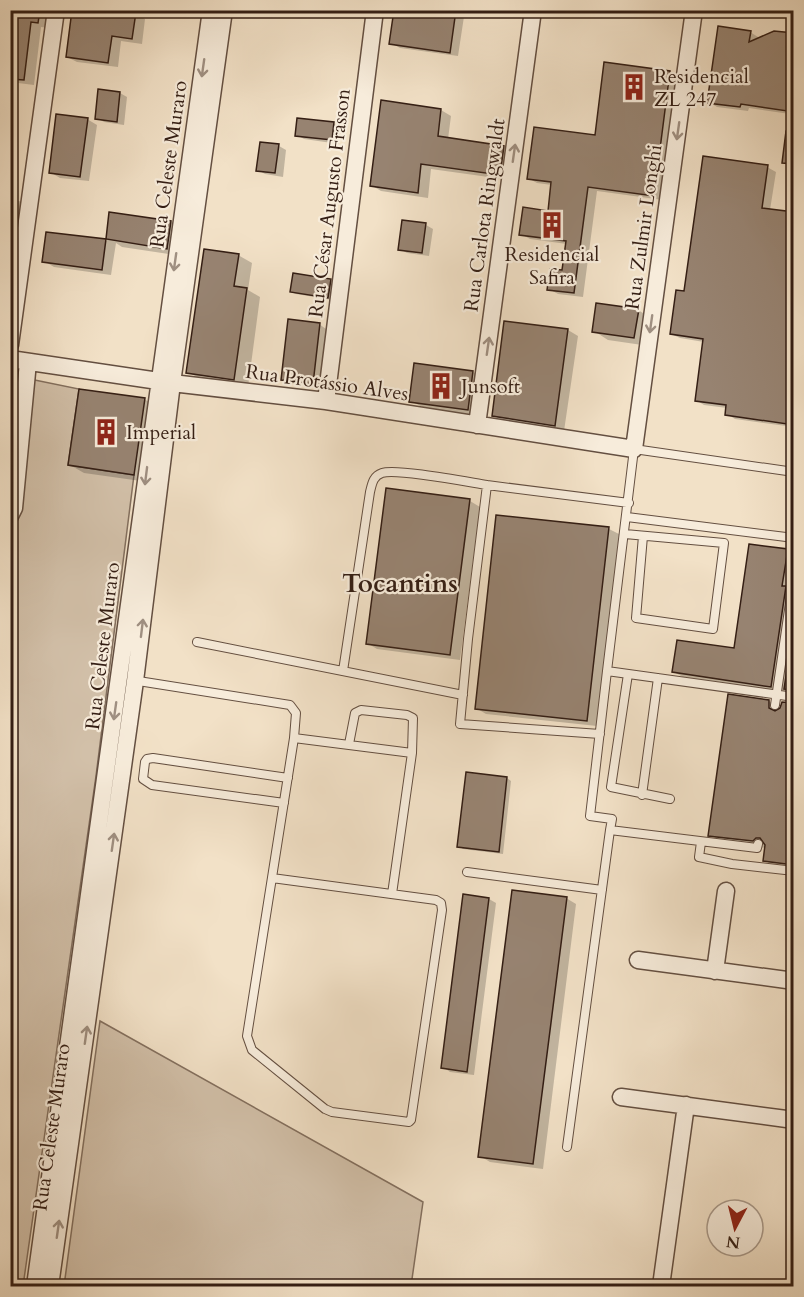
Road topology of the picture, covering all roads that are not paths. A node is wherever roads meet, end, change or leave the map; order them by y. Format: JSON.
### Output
{"nodes":[{"id":1,"x":56,"y":10,"type":"edge"},
{"id":2,"x":211,"y":10,"type":"edge"},
{"id":3,"x":224,"y":10,"type":"edge"},
{"id":4,"x":375,"y":10,"type":"edge"},
{"id":5,"x":532,"y":10,"type":"edge"},
{"id":6,"x":694,"y":10,"type":"edge"},
{"id":7,"x":196,"y":162,"type":"junction"},
{"id":8,"x":10,"y":345,"type":"edge"},
{"id":9,"x":10,"y":359,"type":"edge"},
{"id":10,"x":28,"y":362,"type":"junction"},
{"id":11,"x":165,"y":381,"type":"junction"},
{"id":12,"x":326,"y":401,"type":"junction"},
{"id":13,"x":477,"y":425,"type":"junction"},
{"id":14,"x":634,"y":449,"type":"junction"},
{"id":15,"x":794,"y":472,"type":"edge"},
{"id":16,"x":487,"y":485,"type":"junction"},
{"id":17,"x":628,"y":503,"type":"junction"},
{"id":18,"x":10,"y":516,"type":"edge"},
{"id":19,"x":627,"y":517,"type":"junction"},
{"id":20,"x":625,"y":534,"type":"junction"},
{"id":21,"x":643,"y":536,"type":"junction"},
{"id":22,"x":794,"y":538,"type":"edge"},
{"id":23,"x":794,"y":576,"type":"edge"},
{"id":24,"x":197,"y":642,"type":"dead end"},
{"id":25,"x":343,"y":671,"type":"junction"},
{"id":26,"x":607,"y":671,"type":"junction"},
{"id":27,"x":628,"y":674,"type":"junction"},
{"id":28,"x":658,"y":678,"type":"junction"},
{"id":29,"x":128,"y":680,"type":"junction"},
{"id":30,"x":776,"y":694,"type":"junction"},
{"id":31,"x":463,"y":696,"type":"junction"},
{"id":32,"x":794,"y":697,"type":"edge"},
{"id":33,"x":775,"y":705,"type":"dead end"},
{"id":34,"x":600,"y":734,"type":"junction"},
{"id":35,"x":294,"y":738,"type":"junction"},
{"id":36,"x":349,"y":744,"type":"junction"},
{"id":37,"x":412,"y":753,"type":"junction"},
{"id":38,"x":288,"y":778,"type":"junction"},
{"id":39,"x":642,"y":795,"type":"junction"},
{"id":40,"x":670,"y":799,"type":"dead end"},
{"id":41,"x":284,"y":803,"type":"junction"},
{"id":42,"x":610,"y":830,"type":"junction"},
{"id":43,"x":701,"y":842,"type":"junction"},
{"id":44,"x":758,"y":844,"type":"dead end"},
{"id":45,"x":794,"y":871,"type":"edge"},
{"id":46,"x":466,"y":872,"type":"dead end"},
{"id":47,"x":272,"y":878,"type":"junction"},
{"id":48,"x":602,"y":890,"type":"junction"},
{"id":49,"x":726,"y":891,"type":"dead end"},
{"id":50,"x":392,"y":894,"type":"junction"},
{"id":51,"x":638,"y":960,"type":"dead end"},
{"id":52,"x":715,"y":971,"type":"junction"},
{"id":53,"x":794,"y":981,"type":"edge"},
{"id":54,"x":621,"y":1097,"type":"dead end"},
{"id":55,"x":686,"y":1105,"type":"junction"},
{"id":56,"x":794,"y":1120,"type":"edge"},
{"id":57,"x":567,"y":1147,"type":"dead end"},
{"id":58,"x":35,"y":1287,"type":"edge"},
{"id":59,"x":50,"y":1287,"type":"edge"},
{"id":60,"x":661,"y":1287,"type":"edge"}],
"edges":[{"from":1,"to":8,"type":"street"},
{"from":2,"to":7,"type":"street","name":"Rua Celeste Muraro","one_way":true},
{"from":3,"to":7,"type":"street","name":"Rua Celeste Muraro"},
{"from":4,"to":12,"type":"street","name":"Rua César Augusto Frasson"},
{"from":13,"to":5,"type":"street","name":"Rua Carlota Ringwaldt","one_way":true},
{"from":6,"to":14,"type":"street","name":"Rua Zulmir Longhi","one_way":true},
{"from":7,"to":11,"type":"street","name":"Rua Celeste Muraro"},
{"from":9,"to":10,"type":"street","name":"Rua Protássio Alves"},
{"from":10,"to":11,"type":"street","name":"Rua Protássio Alves"},
{"from":10,"to":18,"type":"street"},
{"from":11,"to":12,"type":"street","name":"Rua Protássio Alves"},
{"from":11,"to":29,"type":"street","name":"Rua Celeste Muraro"},
{"from":12,"to":13,"type":"street","name":"Rua Protássio Alves"},
{"from":13,"to":14,"type":"street","name":"Rua Protássio Alves"},
{"from":14,"to":15,"type":"lane","name":"Rua Protássio Alves"},
{"from":14,"to":17,"type":"lane"},
{"from":16,"to":17,"type":"lane"},
{"from":16,"to":25,"type":"lane"},
{"from":16,"to":31,"type":"lane"},
{"from":17,"to":19,"type":"lane"},
{"from":19,"to":20,"type":"lane"},
{"from":19,"to":22,"type":"lane"},
{"from":20,"to":21,"type":"lane"},
{"from":20,"to":26,"type":"lane"},
{"from":21,"to":21,"type":"lane"},
{"from":23,"to":30,"type":"lane"},
{"from":24,"to":25,"type":"lane"},
{"from":25,"to":31,"type":"lane"},
{"from":26,"to":27,"type":"lane"},
{"from":26,"to":34,"type":"lane"},
{"from":27,"to":28,"type":"lane"},
{"from":27,"to":39,"type":"lane"},
{"from":28,"to":30,"type":"lane"},
{"from":28,"to":39,"type":"lane"},
{"from":29,"to":35,"type":"lane"},
{"from":29,"to":58,"type":"street","name":"Rua Celeste Muraro","one_way":true},
{"from":59,"to":29,"type":"street","name":"Rua Celeste Muraro","one_way":true},
{"from":30,"to":32,"type":"lane"},
{"from":30,"to":33,"type":"lane"},
{"from":31,"to":34,"type":"lane"},
{"from":34,"to":42,"type":"lane"},
{"from":35,"to":36,"type":"lane"},
{"from":35,"to":38,"type":"lane"},
{"from":36,"to":37,"type":"lane"},
{"from":36,"to":37,"type":"lane"},
{"from":37,"to":50,"type":"lane"},
{"from":38,"to":41,"type":"lane"},
{"from":38,"to":41,"type":"lane"},
{"from":39,"to":40,"type":"lane"},
{"from":41,"to":47,"type":"lane"},
{"from":42,"to":43,"type":"lane"},
{"from":42,"to":48,"type":"lane"},
{"from":43,"to":44,"type":"lane"},
{"from":43,"to":45,"type":"lane"},
{"from":46,"to":48,"type":"lane"},
{"from":47,"to":50,"type":"lane"},
{"from":47,"to":50,"type":"lane"},
{"from":48,"to":57,"type":"lane"},
{"from":49,"to":52,"type":"street"},
{"from":51,"to":52,"type":"street"},
{"from":52,"to":53,"type":"street"},
{"from":54,"to":55,"type":"street"},
{"from":55,"to":56,"type":"street"},
{"from":55,"to":60,"type":"street"}]}
